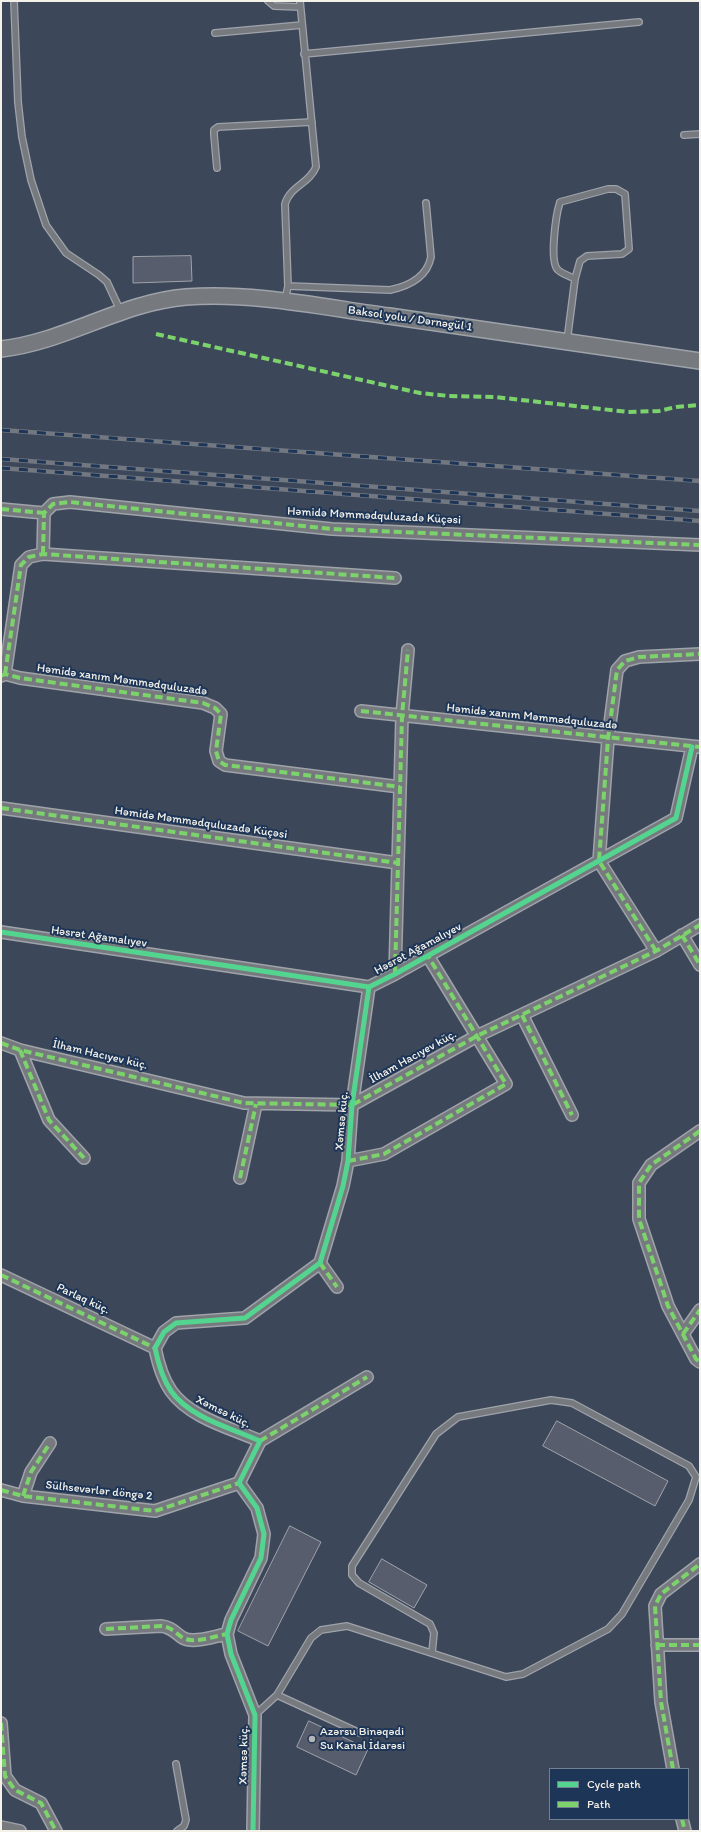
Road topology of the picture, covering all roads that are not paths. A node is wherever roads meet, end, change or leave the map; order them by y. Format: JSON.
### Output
{"nodes":[{"id":1,"x":14,"y":1,"type":"edge"},
{"id":2,"x":268,"y":1,"type":"edge"},
{"id":3,"x":300,"y":4,"type":"edge"},
{"id":4,"x":639,"y":22,"type":"dead end"},
{"id":5,"x":302,"y":25,"type":"junction"},
{"id":6,"x":215,"y":33,"type":"dead end"},
{"id":7,"x":304,"y":54,"type":"junction"},
{"id":8,"x":312,"y":122,"type":"junction"},
{"id":9,"x":700,"y":134,"type":"edge"},
{"id":10,"x":684,"y":135,"type":"dead end"},
{"id":11,"x":217,"y":168,"type":"dead end"},
{"id":12,"x":426,"y":203,"type":"dead end"},
{"id":13,"x":575,"y":278,"type":"junction"},
{"id":14,"x":288,"y":286,"type":"junction"},
{"id":15,"x":285,"y":301,"type":"junction"},
{"id":16,"x":121,"y":312,"type":"junction"},
{"id":17,"x":567,"y":342,"type":"junction"},
{"id":18,"x":1,"y":349,"type":"edge"},
{"id":19,"x":700,"y":361,"type":"edge"},
{"id":20,"x":1,"y":509,"type":"edge"},
{"id":21,"x":44,"y":513,"type":"junction"},
{"id":22,"x":700,"y":545,"type":"edge"},
{"id":23,"x":43,"y":554,"type":"junction"},
{"id":24,"x":395,"y":578,"type":"dead end"},
{"id":25,"x":408,"y":650,"type":"dead end"},
{"id":26,"x":700,"y":654,"type":"edge"},
{"id":27,"x":3,"y":675,"type":"edge"},
{"id":28,"x":361,"y":711,"type":"dead end"},
{"id":29,"x":402,"y":716,"type":"junction"},
{"id":30,"x":608,"y":739,"type":"junction"},
{"id":31,"x":696,"y":747,"type":"edge"},
{"id":32,"x":400,"y":787,"type":"junction"},
{"id":33,"x":1,"y":808,"type":"edge"},
{"id":34,"x":599,"y":861,"type":"junction"},
{"id":35,"x":398,"y":863,"type":"junction"},
{"id":36,"x":700,"y":925,"type":"edge"},
{"id":37,"x":1,"y":932,"type":"edge"},
{"id":38,"x":682,"y":935,"type":"junction"},
{"id":39,"x":656,"y":951,"type":"junction"},
{"id":40,"x":428,"y":956,"type":"junction"},
{"id":41,"x":700,"y":965,"type":"edge"},
{"id":42,"x":395,"y":974,"type":"junction"},
{"id":43,"x":369,"y":987,"type":"junction"},
{"id":44,"x":522,"y":1015,"type":"junction"},
{"id":45,"x":477,"y":1036,"type":"junction"},
{"id":46,"x":1,"y":1043,"type":"edge"},
{"id":47,"x":20,"y":1050,"type":"junction"},
{"id":48,"x":256,"y":1104,"type":"junction"},
{"id":49,"x":352,"y":1105,"type":"junction"},
{"id":50,"x":572,"y":1115,"type":"dead end"},
{"id":51,"x":700,"y":1131,"type":"edge"},
{"id":52,"x":84,"y":1158,"type":"dead end"},
{"id":53,"x":348,"y":1161,"type":"junction"},
{"id":54,"x":240,"y":1178,"type":"dead end"},
{"id":55,"x":320,"y":1263,"type":"junction"},
{"id":56,"x":1,"y":1275,"type":"edge"},
{"id":57,"x":337,"y":1287,"type":"dead end"},
{"id":58,"x":700,"y":1310,"type":"edge"},
{"id":59,"x":683,"y":1334,"type":"junction"},
{"id":60,"x":155,"y":1348,"type":"junction"},
{"id":61,"x":700,"y":1362,"type":"edge"},
{"id":62,"x":367,"y":1377,"type":"dead end"},
{"id":63,"x":260,"y":1440,"type":"junction"},
{"id":64,"x":50,"y":1443,"type":"dead end"},
{"id":65,"x":239,"y":1482,"type":"junction"},
{"id":66,"x":1,"y":1490,"type":"edge"},
{"id":67,"x":23,"y":1496,"type":"junction"},
{"id":68,"x":700,"y":1564,"type":"edge"},
{"id":69,"x":106,"y":1629,"type":"dead end"},
{"id":70,"x":227,"y":1634,"type":"junction"},
{"id":71,"x":658,"y":1645,"type":"junction"},
{"id":72,"x":700,"y":1645,"type":"edge"},
{"id":73,"x":432,"y":1653,"type":"junction"},
{"id":74,"x":277,"y":1695,"type":"junction"},
{"id":75,"x":255,"y":1716,"type":"junction"},
{"id":76,"x":1,"y":1723,"type":"edge"},
{"id":77,"x":360,"y":1732,"type":"dead end"},
{"id":78,"x":176,"y":1764,"type":"dead end"},
{"id":79,"x":673,"y":1768,"type":"edge"},
{"id":80,"x":682,"y":1820,"type":"edge"},
{"id":81,"x":1,"y":1827,"type":"edge"},
{"id":82,"x":20,"y":1831,"type":"edge"},
{"id":83,"x":56,"y":1831,"type":"edge"},
{"id":84,"x":177,"y":1831,"type":"edge"},
{"id":85,"x":253,"y":1831,"type":"edge"},
{"id":86,"x":685,"y":1831,"type":"edge"}],
"edges":[{"from":1,"to":16,"type":"lane"},
{"from":2,"to":3,"type":"lane"},
{"from":3,"to":5,"type":"lane"},
{"from":4,"to":7,"type":"lane"},
{"from":5,"to":6,"type":"lane"},
{"from":5,"to":7,"type":"lane"},
{"from":7,"to":8,"type":"lane"},
{"from":8,"to":11,"type":"lane"},
{"from":8,"to":14,"type":"lane"},
{"from":9,"to":10,"type":"lane"},
{"from":12,"to":14,"type":"lane"},
{"from":13,"to":13,"type":"lane"},
{"from":13,"to":17,"type":"lane"},
{"from":14,"to":15,"type":"lane"},
{"from":15,"to":16,"type":"main road","name":"Baksol yolu / Dərnəgül 1"},
{"from":15,"to":17,"type":"main road","name":"Baksol yolu / Dərnəgül 1"},
{"from":16,"to":18,"type":"main road","name":"Baksol yolu / Dərnəgül 1"},
{"from":17,"to":19,"type":"main road","name":"Baksol yolu / Dərnəgül 1"},
{"from":20,"to":21,"type":"street"},
{"from":21,"to":22,"type":"street","name":"Həmidə Məmmədquluzadə Küçəsi"},
{"from":21,"to":23,"type":"street"},
{"from":23,"to":24,"type":"street"},
{"from":23,"to":27,"type":"street"},
{"from":25,"to":29,"type":"street"},
{"from":26,"to":30,"type":"street"},
{"from":27,"to":32,"type":"street","name":"Həmidə xanım Məmmədquluzadə"},
{"from":28,"to":29,"type":"street","name":"Həmidə xanım Məmmədquluzadə"},
{"from":29,"to":30,"type":"street","name":"Həmidə xanım Məmmədquluzadə"},
{"from":29,"to":32,"type":"street"},
{"from":30,"to":31,"type":"street","name":"Həmidə xanım Məmmədquluzadə"},
{"from":30,"to":34,"type":"street"},
{"from":31,"to":34,"type":"street","name":"Həsrət Ağamalıyev"},
{"from":32,"to":35,"type":"street"},
{"from":33,"to":35,"type":"street","name":"Həmidə Məmmədquluzadə Küçəsi"},
{"from":34,"to":39,"type":"street"},
{"from":34,"to":40,"type":"street","name":"Həsrət Ağamalıyev"},
{"from":35,"to":42,"type":"street"},
{"from":36,"to":38,"type":"street","name":"İlham Hacıyev küç."},
{"from":37,"to":43,"type":"street","name":"Həsrət Ağamalıyev"},
{"from":38,"to":39,"type":"street","name":"İlham Hacıyev küç."},
{"from":38,"to":41,"type":"street"},
{"from":39,"to":44,"type":"street","name":"İlham Hacıyev küç."},
{"from":40,"to":42,"type":"street","name":"Həsrət Ağamalıyev"},
{"from":40,"to":45,"type":"street"},
{"from":42,"to":43,"type":"street","name":"Həsrət Ağamalıyev"},
{"from":43,"to":49,"type":"street","name":"Xəmsə küç."},
{"from":44,"to":45,"type":"street","name":"İlham Hacıyev küç."},
{"from":44,"to":50,"type":"street"},
{"from":45,"to":49,"type":"street","name":"İlham Hacıyev küç."},
{"from":45,"to":53,"type":"street"},
{"from":46,"to":47,"type":"street","name":"İlham Hacıyev küç."},
{"from":47,"to":48,"type":"street","name":"İlham Hacıyev küç."},
{"from":47,"to":52,"type":"street"},
{"from":48,"to":49,"type":"street","name":"İlham Hacıyev küç."},
{"from":48,"to":54,"type":"street"},
{"from":49,"to":53,"type":"street","name":"Xəmsə küç."},
{"from":51,"to":59,"type":"street"},
{"from":53,"to":55,"type":"street","name":"Xəmsə küç."},
{"from":55,"to":57,"type":"street"},
{"from":55,"to":60,"type":"street"},
{"from":56,"to":60,"type":"street","name":"Parlaq küç."},
{"from":58,"to":59,"type":"street"},
{"from":59,"to":61,"type":"street"},
{"from":60,"to":63,"type":"street","name":"Xəmsə küç."},
{"from":62,"to":63,"type":"street"},
{"from":63,"to":65,"type":"street","name":"Xəmsə küç."},
{"from":64,"to":67,"type":"street"},
{"from":65,"to":67,"type":"street","name":"Sülhsevərlər döngə 2"},
{"from":65,"to":70,"type":"street","name":"Xəmsə küç."},
{"from":66,"to":67,"type":"street","name":"Sülhsevərlər döngə 2"},
{"from":68,"to":71,"type":"street"},
{"from":69,"to":70,"type":"street"},
{"from":70,"to":75,"type":"street","name":"Xəmsə küç."},
{"from":71,"to":72,"type":"street"},
{"from":71,"to":79,"type":"street"},
{"from":73,"to":73,"type":"lane"},
{"from":73,"to":74,"type":"lane"},
{"from":74,"to":75,"type":"lane"},
{"from":74,"to":77,"type":"lane"},
{"from":75,"to":85,"type":"street","name":"Xəmsə küç."},
{"from":76,"to":83,"type":"street"},
{"from":78,"to":84,"type":"lane"},
{"from":80,"to":86,"type":"street"},
{"from":81,"to":82,"type":"street"}]}
